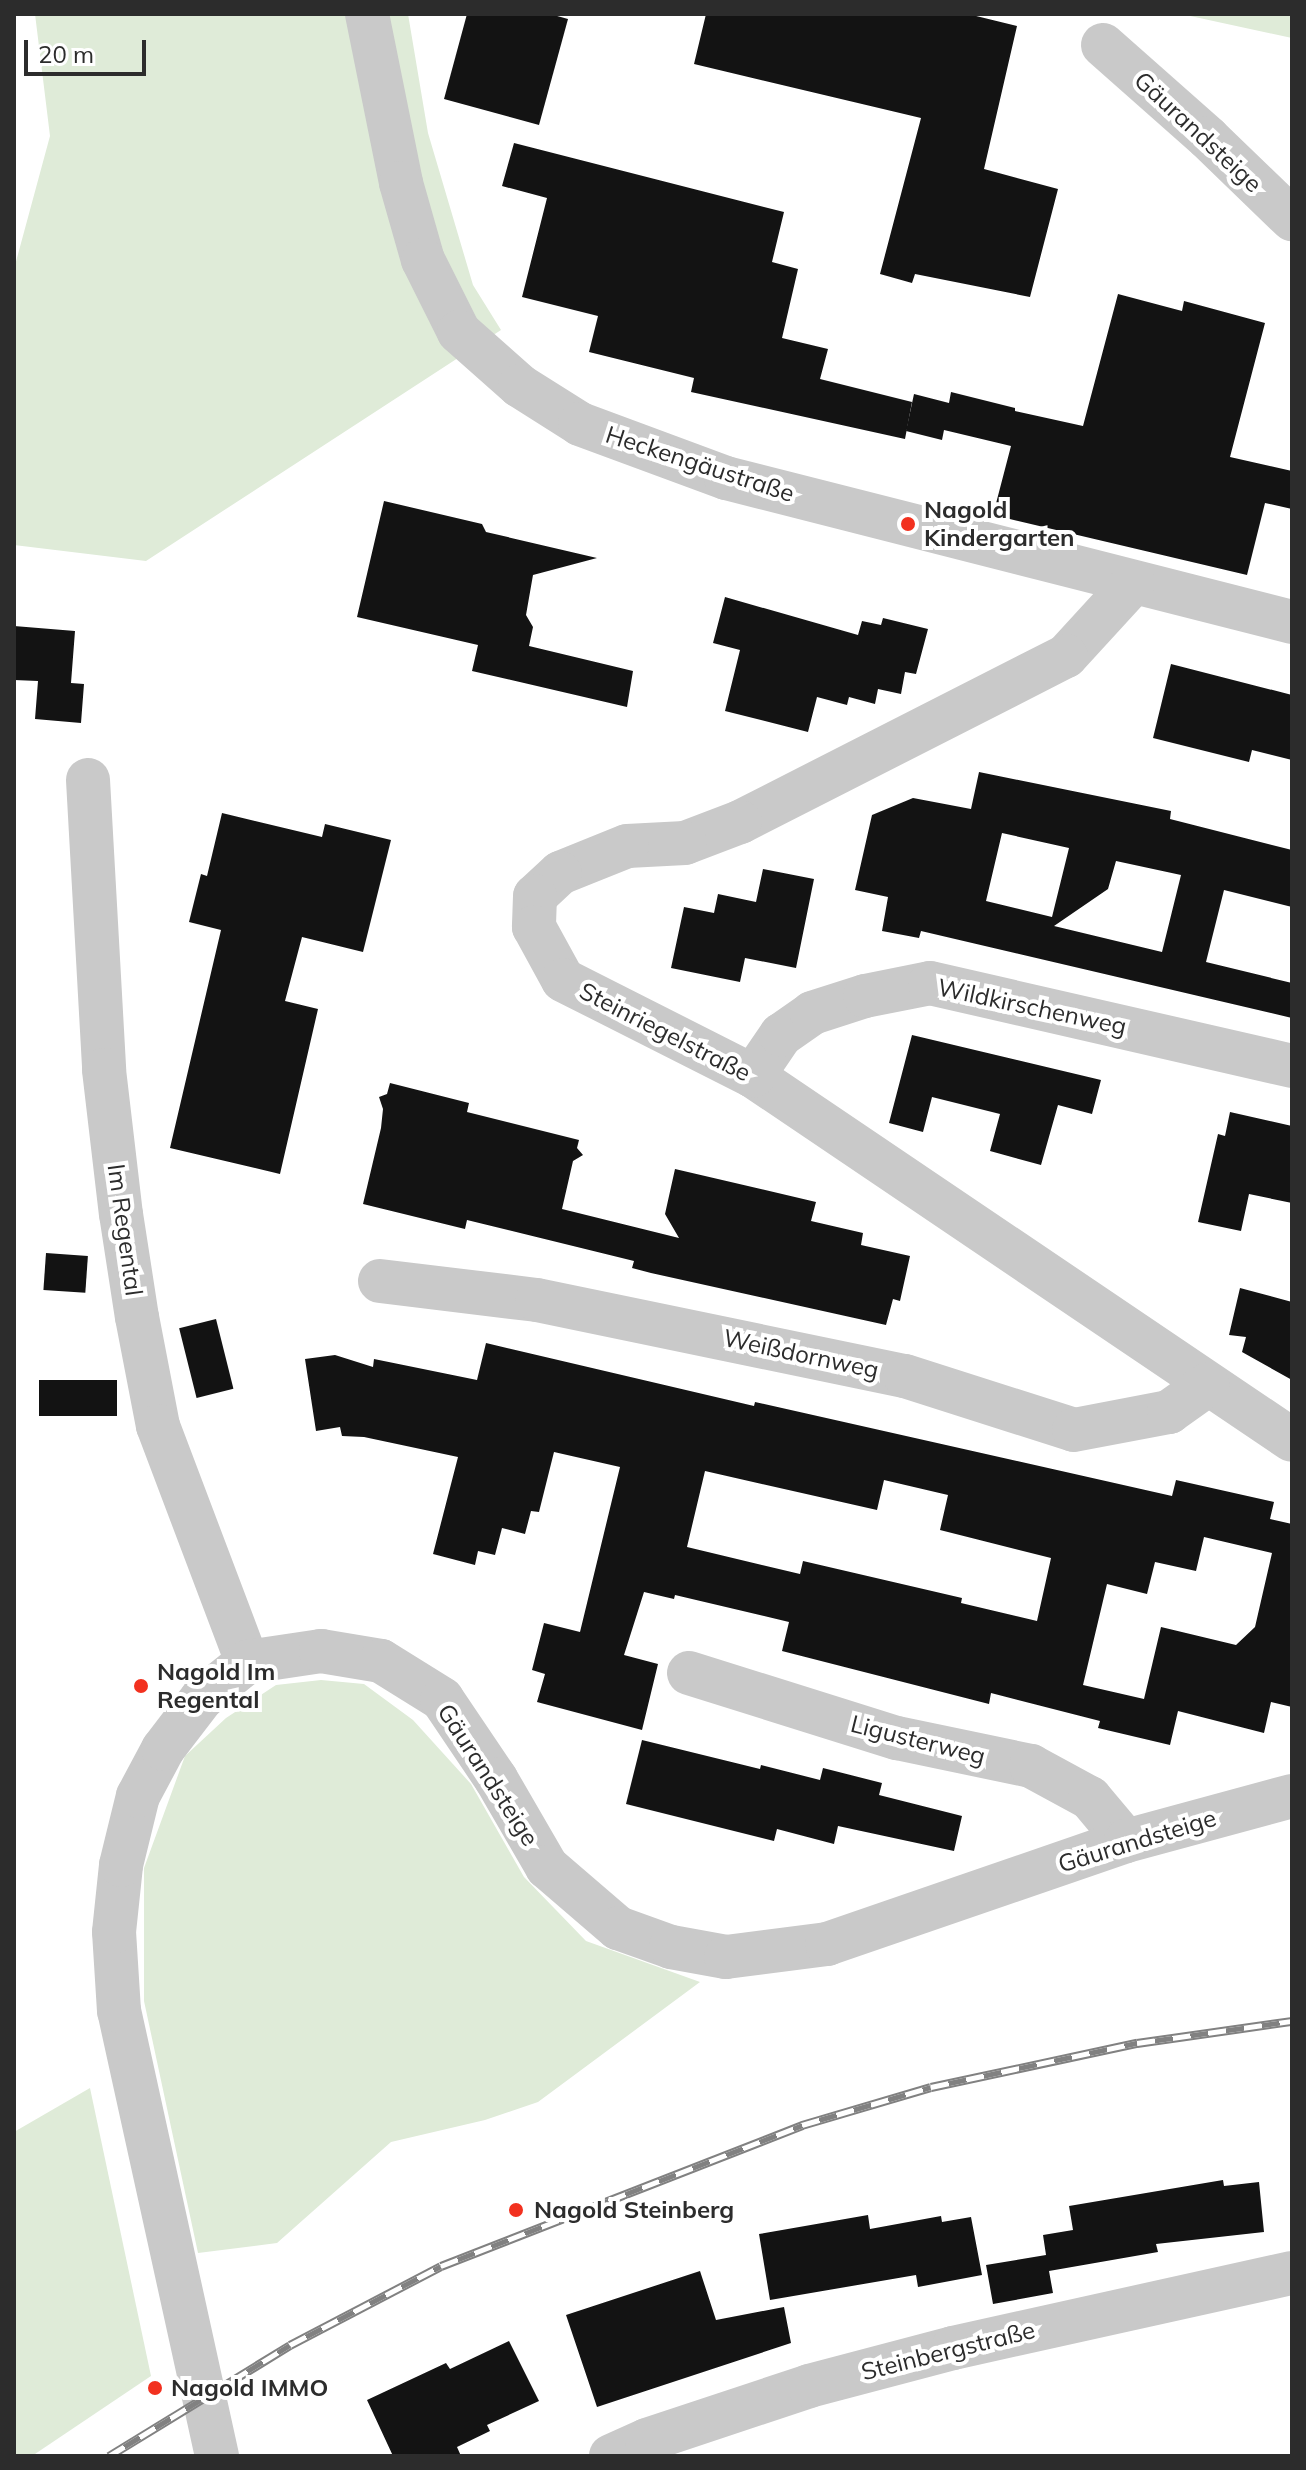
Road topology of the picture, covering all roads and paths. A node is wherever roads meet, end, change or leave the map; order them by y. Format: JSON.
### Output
{"nodes":[{"id":1,"x":367,"y":14,"type":"edge"},
{"id":2,"x":1103,"y":45,"type":"dead end"},
{"id":3,"x":1292,"y":219,"type":"edge"},
{"id":4,"x":1133,"y":583,"type":"junction"},
{"id":5,"x":1292,"y":622,"type":"edge"},
{"id":6,"x":88,"y":780,"type":"dead end"},
{"id":7,"x":1292,"y":1066,"type":"edge"},
{"id":8,"x":753,"y":1076,"type":"junction"},
{"id":9,"x":380,"y":1281,"type":"dead end"},
{"id":10,"x":1207,"y":1385,"type":"junction"},
{"id":11,"x":1292,"y":1440,"type":"edge"},
{"id":12,"x":247,"y":1662,"type":"junction"},
{"id":13,"x":689,"y":1673,"type":"dead end"},
{"id":14,"x":1292,"y":1796,"type":"edge"},
{"id":15,"x":1126,"y":1841,"type":"junction"},
{"id":16,"x":1292,"y":2273,"type":"edge"},
{"id":17,"x":217,"y":2456,"type":"edge"},
{"id":18,"x":611,"y":2456,"type":"edge"}],
"edges":[{"from":1,"to":4,"type":"street","name":"Heckengäustraße"},
{"from":2,"to":3,"type":"street","name":"Gäurandsteige"},
{"from":4,"to":5,"type":"street","name":"Heckengäustraße"},
{"from":4,"to":8,"type":"street","name":"Steinriegelstraße"},
{"from":6,"to":12,"type":"street","name":"Im Regental"},
{"from":7,"to":8,"type":"street","name":"Wildkirschenweg"},
{"from":8,"to":10,"type":"street","name":"Steinriegelstraße"},
{"from":9,"to":10,"type":"street","name":"Weißdornweg"},
{"from":10,"to":11,"type":"street","name":"Steinriegelstraße"},
{"from":12,"to":15,"type":"street","name":"Gäurandsteige"},
{"from":12,"to":17,"type":"street"},
{"from":13,"to":15,"type":"street","name":"Ligusterweg"},
{"from":14,"to":15,"type":"street","name":"Gäurandsteige"},
{"from":16,"to":18,"type":"street","name":"Steinbergstraße"}]}
